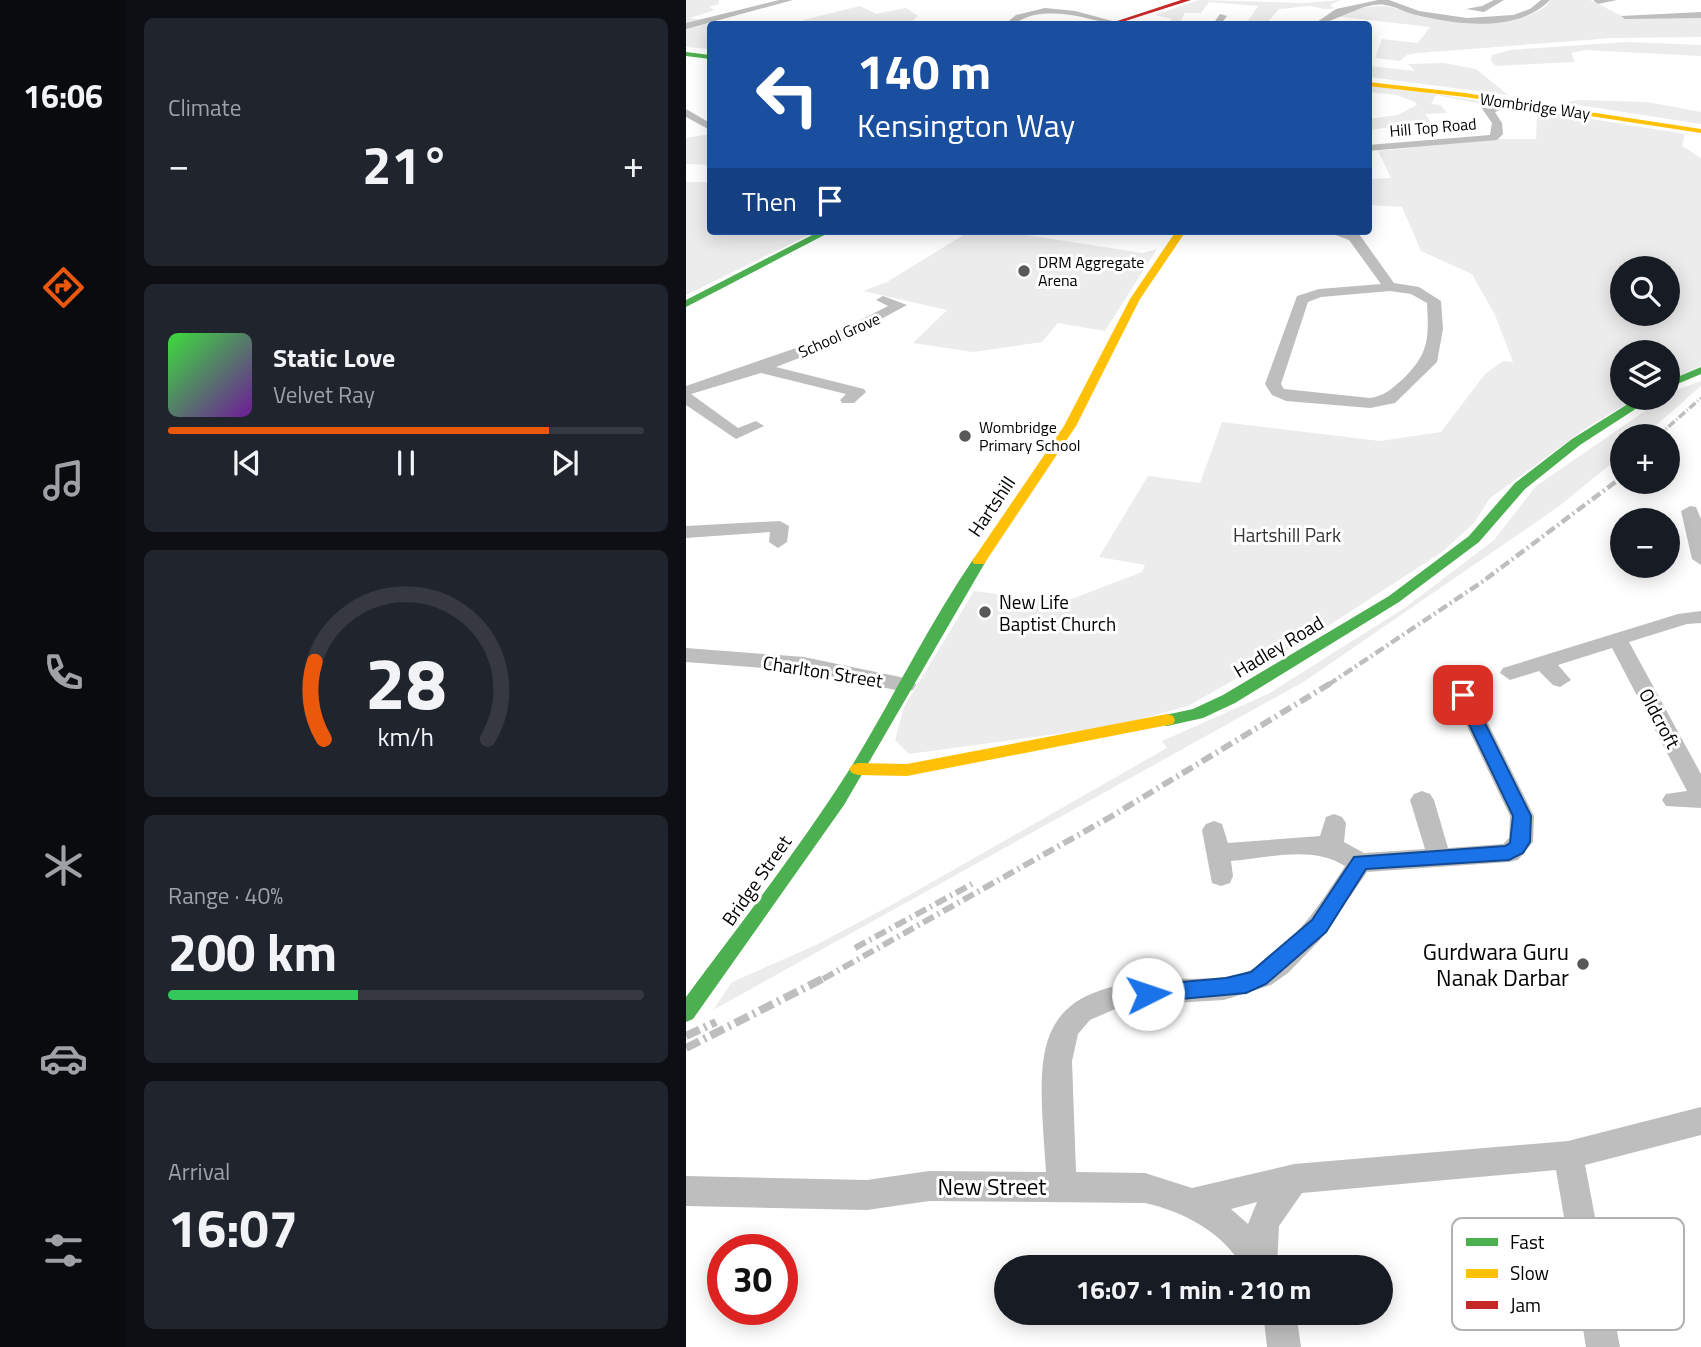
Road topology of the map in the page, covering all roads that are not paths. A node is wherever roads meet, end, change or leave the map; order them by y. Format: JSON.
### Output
{"nodes":[{"id":1,"x":789,"y":0,"type":"edge"},
{"id":2,"x":1188,"y":0,"type":"edge"},
{"id":3,"x":1500,"y":0,"type":"edge"},
{"id":4,"x":1546,"y":0,"type":"edge"},
{"id":5,"x":1613,"y":0,"type":"edge"},
{"id":6,"x":1383,"y":1,"type":"edge"},
{"id":7,"x":1598,"y":1,"type":"edge"},
{"id":8,"x":1021,"y":4,"type":"dead end"},
{"id":9,"x":1686,"y":5,"type":"dead end"},
{"id":10,"x":1044,"y":7,"type":"junction"},
{"id":11,"x":1453,"y":8,"type":"dead end"},
{"id":12,"x":1701,"y":14,"type":"edge"},
{"id":13,"x":1625,"y":16,"type":"dead end"},
{"id":14,"x":1012,"y":21,"type":"edge"},
{"id":15,"x":1102,"y":21,"type":"edge"},
{"id":16,"x":1123,"y":21,"type":"edge"},
{"id":17,"x":1323,"y":21,"type":"edge"},
{"id":18,"x":686,"y":26,"type":"edge"},
{"id":19,"x":686,"y":52,"type":"edge"},
{"id":20,"x":707,"y":55,"type":"edge"},
{"id":21,"x":1372,"y":84,"type":"edge"},
{"id":22,"x":1497,"y":109,"type":"dead end"},
{"id":23,"x":686,"y":112,"type":"edge"},
{"id":24,"x":707,"y":126,"type":"edge"},
{"id":25,"x":1701,"y":131,"type":"edge"},
{"id":26,"x":1372,"y":148,"type":"edge"},
{"id":27,"x":819,"y":235,"type":"edge"},
{"id":28,"x":1178,"y":235,"type":"edge"},
{"id":29,"x":1346,"y":235,"type":"edge"},
{"id":30,"x":1390,"y":286,"type":"junction"},
{"id":31,"x":883,"y":300,"type":"dead end"},
{"id":32,"x":686,"y":304,"type":"edge"},
{"id":33,"x":760,"y":368,"type":"junction"},
{"id":34,"x":1701,"y":370,"type":"edge"},
{"id":35,"x":1680,"y":380,"type":"edge"},
{"id":36,"x":686,"y":391,"type":"edge"},
{"id":37,"x":686,"y":398,"type":"edge"},
{"id":38,"x":848,"y":400,"type":"dead end"},
{"id":39,"x":1627,"y":410,"type":"edge"},
{"id":40,"x":756,"y":426,"type":"dead end"},
{"id":41,"x":1690,"y":511,"type":"dead end"},
{"id":42,"x":686,"y":532,"type":"edge"},
{"id":43,"x":778,"y":542,"type":"dead end"},
{"id":44,"x":1701,"y":559,"type":"edge"},
{"id":45,"x":1701,"y":617,"type":"edge"},
{"id":46,"x":1618,"y":640,"type":"junction"},
{"id":47,"x":693,"y":655,"type":"edge"},
{"id":48,"x":1543,"y":663,"type":"junction"},
{"id":49,"x":686,"y":672,"type":"edge"},
{"id":50,"x":1510,"y":673,"type":"dead end"},
{"id":51,"x":1560,"y":680,"type":"dead end"},
{"id":52,"x":905,"y":685,"type":"junction"},
{"id":53,"x":1463,"y":695,"type":"dead end"},
{"id":54,"x":858,"y":769,"type":"junction"},
{"id":55,"x":1701,"y":797,"type":"edge"},
{"id":56,"x":1422,"y":800,"type":"dead end"},
{"id":57,"x":1674,"y":800,"type":"dead end"},
{"id":58,"x":1218,"y":853,"type":"dead end"},
{"id":59,"x":1439,"y":857,"type":"junction"},
{"id":60,"x":1360,"y":863,"type":"junction"},
{"id":61,"x":688,"y":1009,"type":"edge"},
{"id":62,"x":1701,"y":1121,"type":"edge"},
{"id":63,"x":1568,"y":1155,"type":"junction"},
{"id":64,"x":1294,"y":1179,"type":"junction"},
{"id":65,"x":1062,"y":1186,"type":"junction"},
{"id":66,"x":686,"y":1191,"type":"edge"},
{"id":67,"x":1194,"y":1202,"type":"junction"},
{"id":68,"x":1579,"y":1218,"type":"edge"},
{"id":69,"x":1251,"y":1255,"type":"edge"},
{"id":70,"x":1260,"y":1255,"type":"edge"},
{"id":71,"x":1281,"y":1325,"type":"edge"},
{"id":72,"x":1284,"y":1347,"type":"edge"}],
"edges":[{"from":1,"to":18,"type":"street"},
{"from":2,"to":16,"type":"street"},
{"from":3,"to":11,"type":"street"},
{"from":4,"to":6,"type":"street"},
{"from":5,"to":7,"type":"street"},
{"from":6,"to":17,"type":"street"},
{"from":8,"to":10,"type":"street"},
{"from":9,"to":12,"type":"street"},
{"from":10,"to":14,"type":"street"},
{"from":10,"to":15,"type":"street"},
{"from":12,"to":13,"type":"street"},
{"from":19,"to":20,"type":"street"},
{"from":21,"to":25,"type":"street","name":"Wombridge Way"},
{"from":22,"to":26,"type":"street","name":"Hill Top Road"},
{"from":23,"to":24,"type":"street"},
{"from":27,"to":32,"type":"street"},
{"from":28,"to":52,"type":"street","name":"Hartshill"},
{"from":29,"to":30,"type":"street"},
{"from":30,"to":30,"type":"street"},
{"from":31,"to":33,"type":"street","name":"School Grove"},
{"from":33,"to":36,"type":"street","name":"School Grove"},
{"from":33,"to":38,"type":"street","name":"School Grove"},
{"from":34,"to":35,"type":"street"},
{"from":37,"to":40,"type":"street"},
{"from":39,"to":54,"type":"street","name":"Hadley Road"},
{"from":41,"to":44,"type":"street"},
{"from":42,"to":43,"type":"street"},
{"from":45,"to":46,"type":"street"},
{"from":46,"to":48,"type":"street"},
{"from":46,"to":55,"type":"street","name":"Oldcroft"},
{"from":47,"to":49,"type":"street","name":"Charlton Street"},
{"from":47,"to":52,"type":"street","name":"Charlton Street"},
{"from":48,"to":50,"type":"street"},
{"from":48,"to":51,"type":"street"},
{"from":52,"to":54,"type":"street","name":"Hartshill"},
{"from":53,"to":59,"type":"street"},
{"from":54,"to":61,"type":"street","name":"Bridge Street"},
{"from":55,"to":57,"type":"street"},
{"from":56,"to":59,"type":"street"},
{"from":58,"to":60,"type":"street"},
{"from":59,"to":60,"type":"street"},
{"from":60,"to":65,"type":"street"},
{"from":62,"to":63,"type":"street"},
{"from":63,"to":64,"type":"street"},
{"from":63,"to":68,"type":"street"},
{"from":64,"to":67,"type":"street"},
{"from":64,"to":70,"type":"street"},
{"from":65,"to":66,"type":"street","name":"New Street"},
{"from":65,"to":67,"type":"street","name":"New Street"},
{"from":67,"to":69,"type":"street","name":"New Street"},
{"from":71,"to":72,"type":"street"}]}
